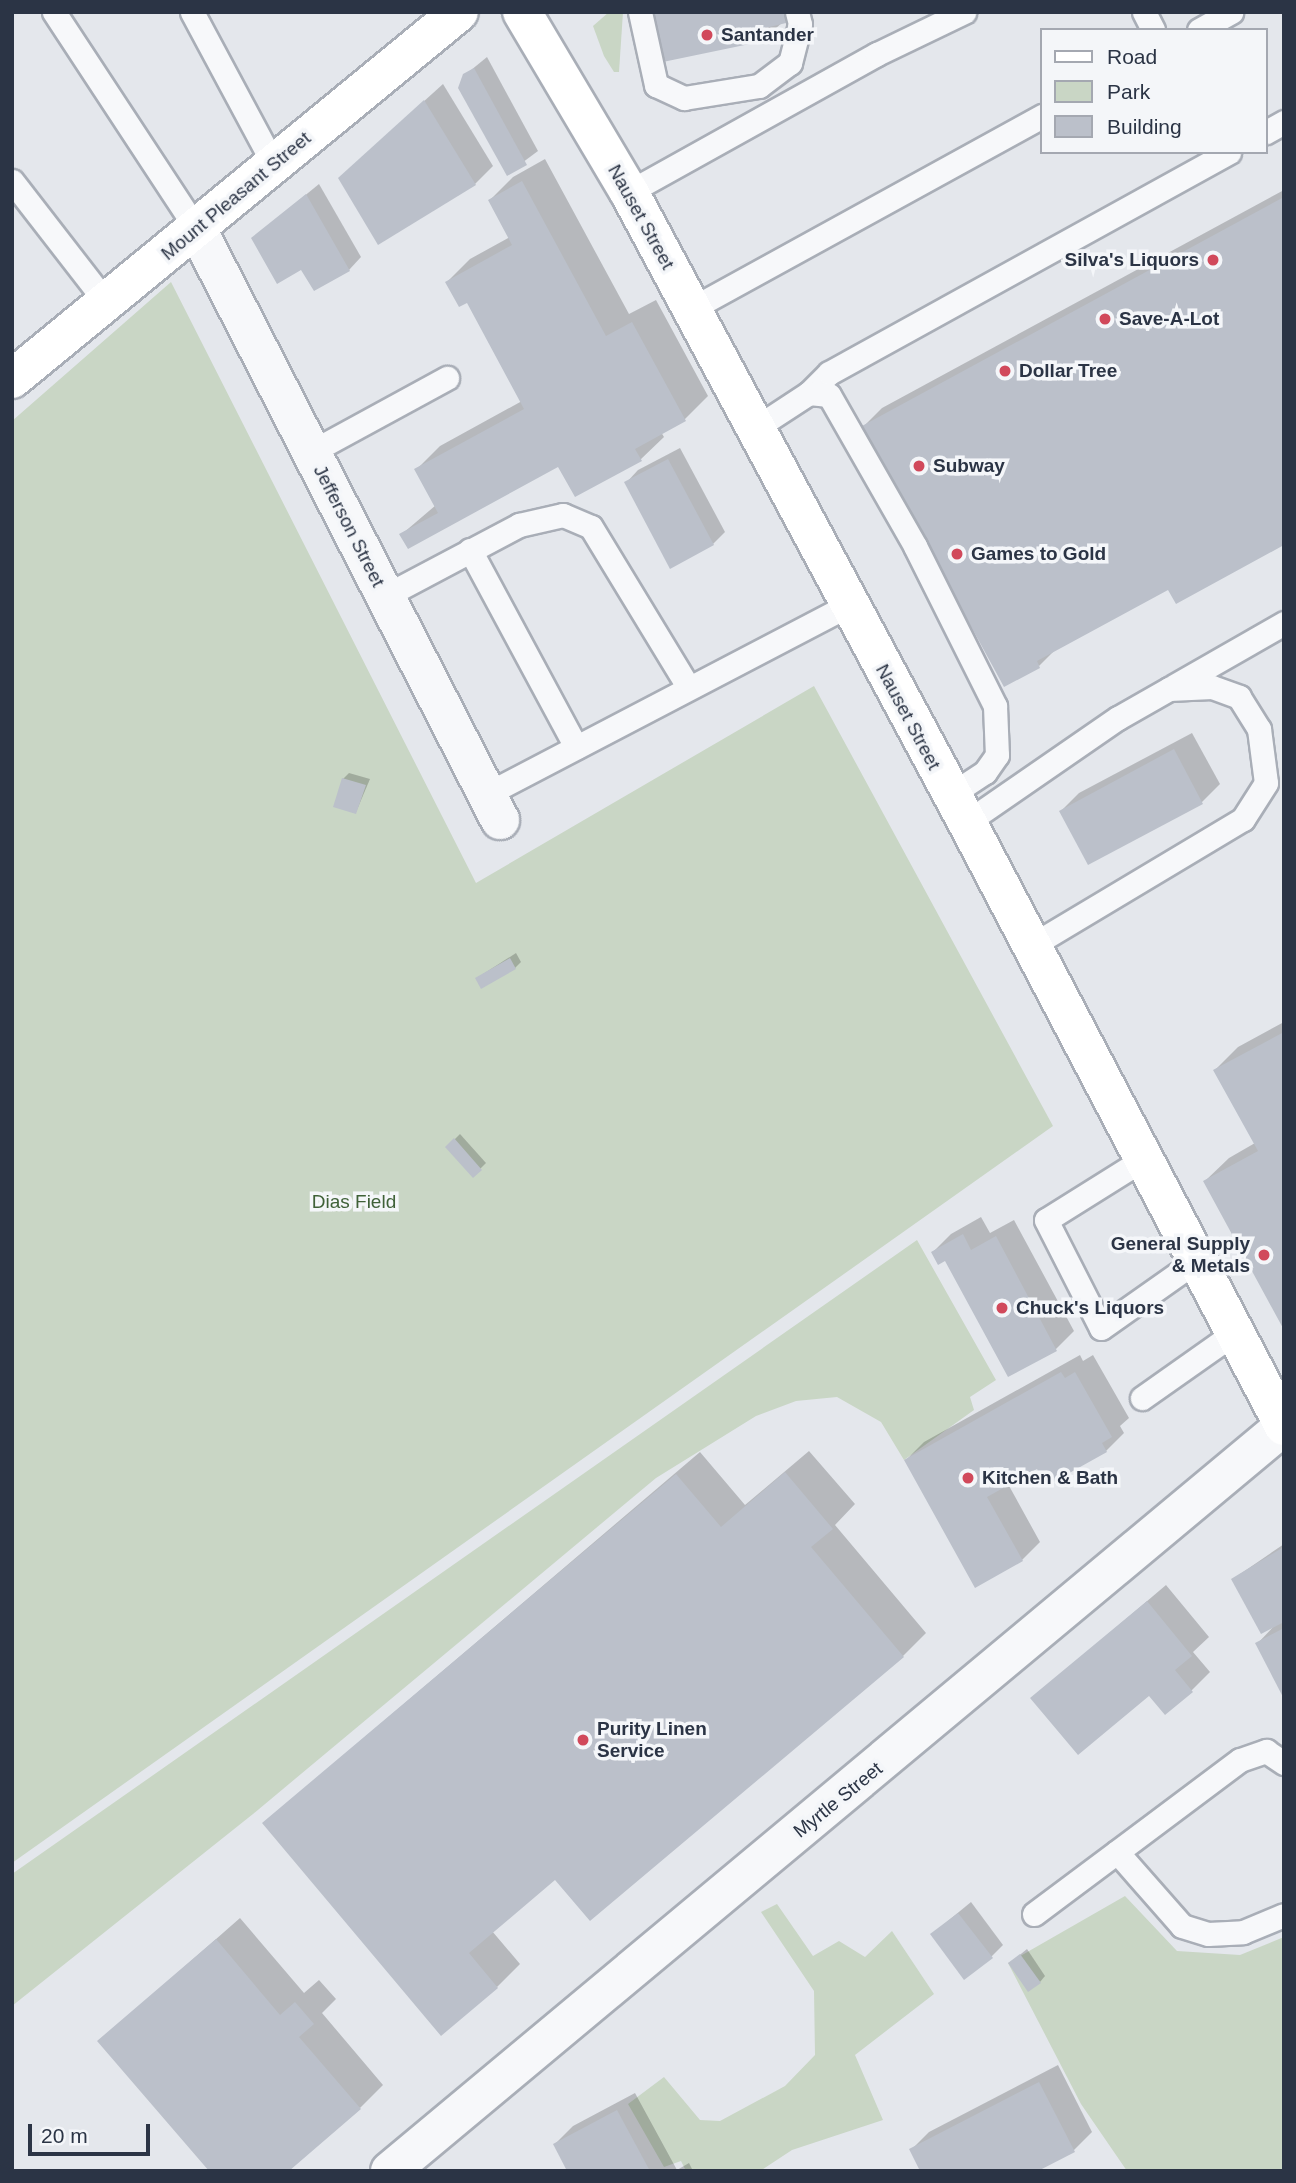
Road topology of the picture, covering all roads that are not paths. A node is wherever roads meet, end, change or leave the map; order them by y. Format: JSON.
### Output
{"nodes":[{"id":1,"x":54,"y":12,"type":"edge"},
{"id":2,"x":192,"y":12,"type":"edge"},
{"id":3,"x":459,"y":12,"type":"edge"},
{"id":4,"x":522,"y":12,"type":"edge"},
{"id":5,"x":640,"y":12,"type":"edge"},
{"id":6,"x":797,"y":12,"type":"edge"},
{"id":7,"x":964,"y":12,"type":"edge"},
{"id":8,"x":1144,"y":12,"type":"edge"},
{"id":9,"x":1231,"y":12,"type":"edge"},
{"id":10,"x":1152,"y":28,"type":"edge"},
{"id":11,"x":1203,"y":28,"type":"edge"},
{"id":12,"x":1040,"y":117,"type":"edge"},
{"id":13,"x":1284,"y":122,"type":"edge"},
{"id":14,"x":1268,"y":131,"type":"edge"},
{"id":15,"x":1221,"y":154,"type":"edge"},
{"id":16,"x":274,"y":165,"type":"junction"},
{"id":17,"x":12,"y":181,"type":"edge"},
{"id":18,"x":629,"y":192,"type":"junction"},
{"id":19,"x":198,"y":231,"type":"junction"},
{"id":20,"x":106,"y":302,"type":"junction"},
{"id":21,"x":691,"y":309,"type":"junction"},
{"id":22,"x":447,"y":378,"type":"dead end"},
{"id":23,"x":12,"y":379,"type":"edge"},
{"id":24,"x":819,"y":394,"type":"junction"},
{"id":25,"x":754,"y":429,"type":"junction"},
{"id":26,"x":311,"y":452,"type":"junction"},
{"id":27,"x":470,"y":551,"type":"junction"},
{"id":28,"x":385,"y":596,"type":"junction"},
{"id":29,"x":848,"y":605,"type":"junction"},
{"id":30,"x":1284,"y":623,"type":"edge"},
{"id":31,"x":689,"y":688,"type":"junction"},
{"id":32,"x":1169,"y":689,"type":"junction"},
{"id":33,"x":576,"y":747,"type":"junction"},
{"id":34,"x":494,"y":807,"type":"joint"},
{"id":35,"x":958,"y":808,"type":"junction"},
{"id":36,"x":1029,"y":947,"type":"junction"},
{"id":37,"x":1142,"y":1160,"type":"junction"},
{"id":38,"x":1196,"y":1261,"type":"junction"},
{"id":39,"x":1234,"y":1333,"type":"junction"},
{"id":40,"x":1142,"y":1398,"type":"dead end"},
{"id":41,"x":1284,"y":1426,"type":"edge"},
{"id":42,"x":1284,"y":1763,"type":"edge"},
{"id":43,"x":1117,"y":1852,"type":"junction"},
{"id":44,"x":1034,"y":1914,"type":"dead end"},
{"id":45,"x":1284,"y":1915,"type":"edge"},
{"id":46,"x":390,"y":2171,"type":"edge"}],
"edges":[{"from":1,"to":19,"type":"lane"},
{"from":2,"to":16,"type":"lane"},
{"from":3,"to":16,"type":"main road","name":"Mount Pleasant Street"},
{"from":4,"to":18,"type":"main road","name":"Nauset Street"},
{"from":5,"to":6,"type":"lane"},
{"from":7,"to":18,"type":"lane"},
{"from":8,"to":10,"type":"lane"},
{"from":9,"to":11,"type":"lane"},
{"from":12,"to":21,"type":"lane"},
{"from":13,"to":14,"type":"lane"},
{"from":15,"to":24,"type":"lane"},
{"from":16,"to":19,"type":"main road","name":"Mount Pleasant Street"},
{"from":17,"to":20,"type":"lane"},
{"from":18,"to":21,"type":"main road","name":"Nauset Street"},
{"from":19,"to":20,"type":"main road","name":"Mount Pleasant Street"},
{"from":19,"to":26,"type":"street","name":"Jefferson Street"},
{"from":20,"to":23,"type":"main road","name":"Mount Pleasant Street"},
{"from":21,"to":25,"type":"main road","name":"Nauset Street"},
{"from":22,"to":26,"type":"lane"},
{"from":24,"to":25,"type":"lane"},
{"from":24,"to":35,"type":"lane"},
{"from":25,"to":29,"type":"main road","name":"Nauset Street"},
{"from":26,"to":28,"type":"street","name":"Jefferson Street"},
{"from":27,"to":28,"type":"lane"},
{"from":27,"to":31,"type":"lane"},
{"from":27,"to":33,"type":"lane"},
{"from":28,"to":34,"type":"street","name":"Jefferson Street"},
{"from":29,"to":31,"type":"lane"},
{"from":29,"to":35,"type":"main road","name":"Nauset Street"},
{"from":30,"to":32,"type":"lane"},
{"from":31,"to":33,"type":"lane"},
{"from":32,"to":35,"type":"lane"},
{"from":32,"to":36,"type":"lane"},
{"from":33,"to":34,"type":"lane"},
{"from":35,"to":36,"type":"main road","name":"Nauset Street"},
{"from":36,"to":37,"type":"main road","name":"Nauset Street"},
{"from":37,"to":38,"type":"main road","name":"Nauset Street"},
{"from":37,"to":38,"type":"lane"},
{"from":38,"to":39,"type":"main road","name":"Nauset Street"},
{"from":39,"to":40,"type":"lane"},
{"from":39,"to":41,"type":"main road","name":"Nauset Street"},
{"from":41,"to":46,"type":"street","name":"Myrtle Street"},
{"from":42,"to":43,"type":"lane"},
{"from":43,"to":44,"type":"lane"},
{"from":43,"to":45,"type":"lane"}]}
